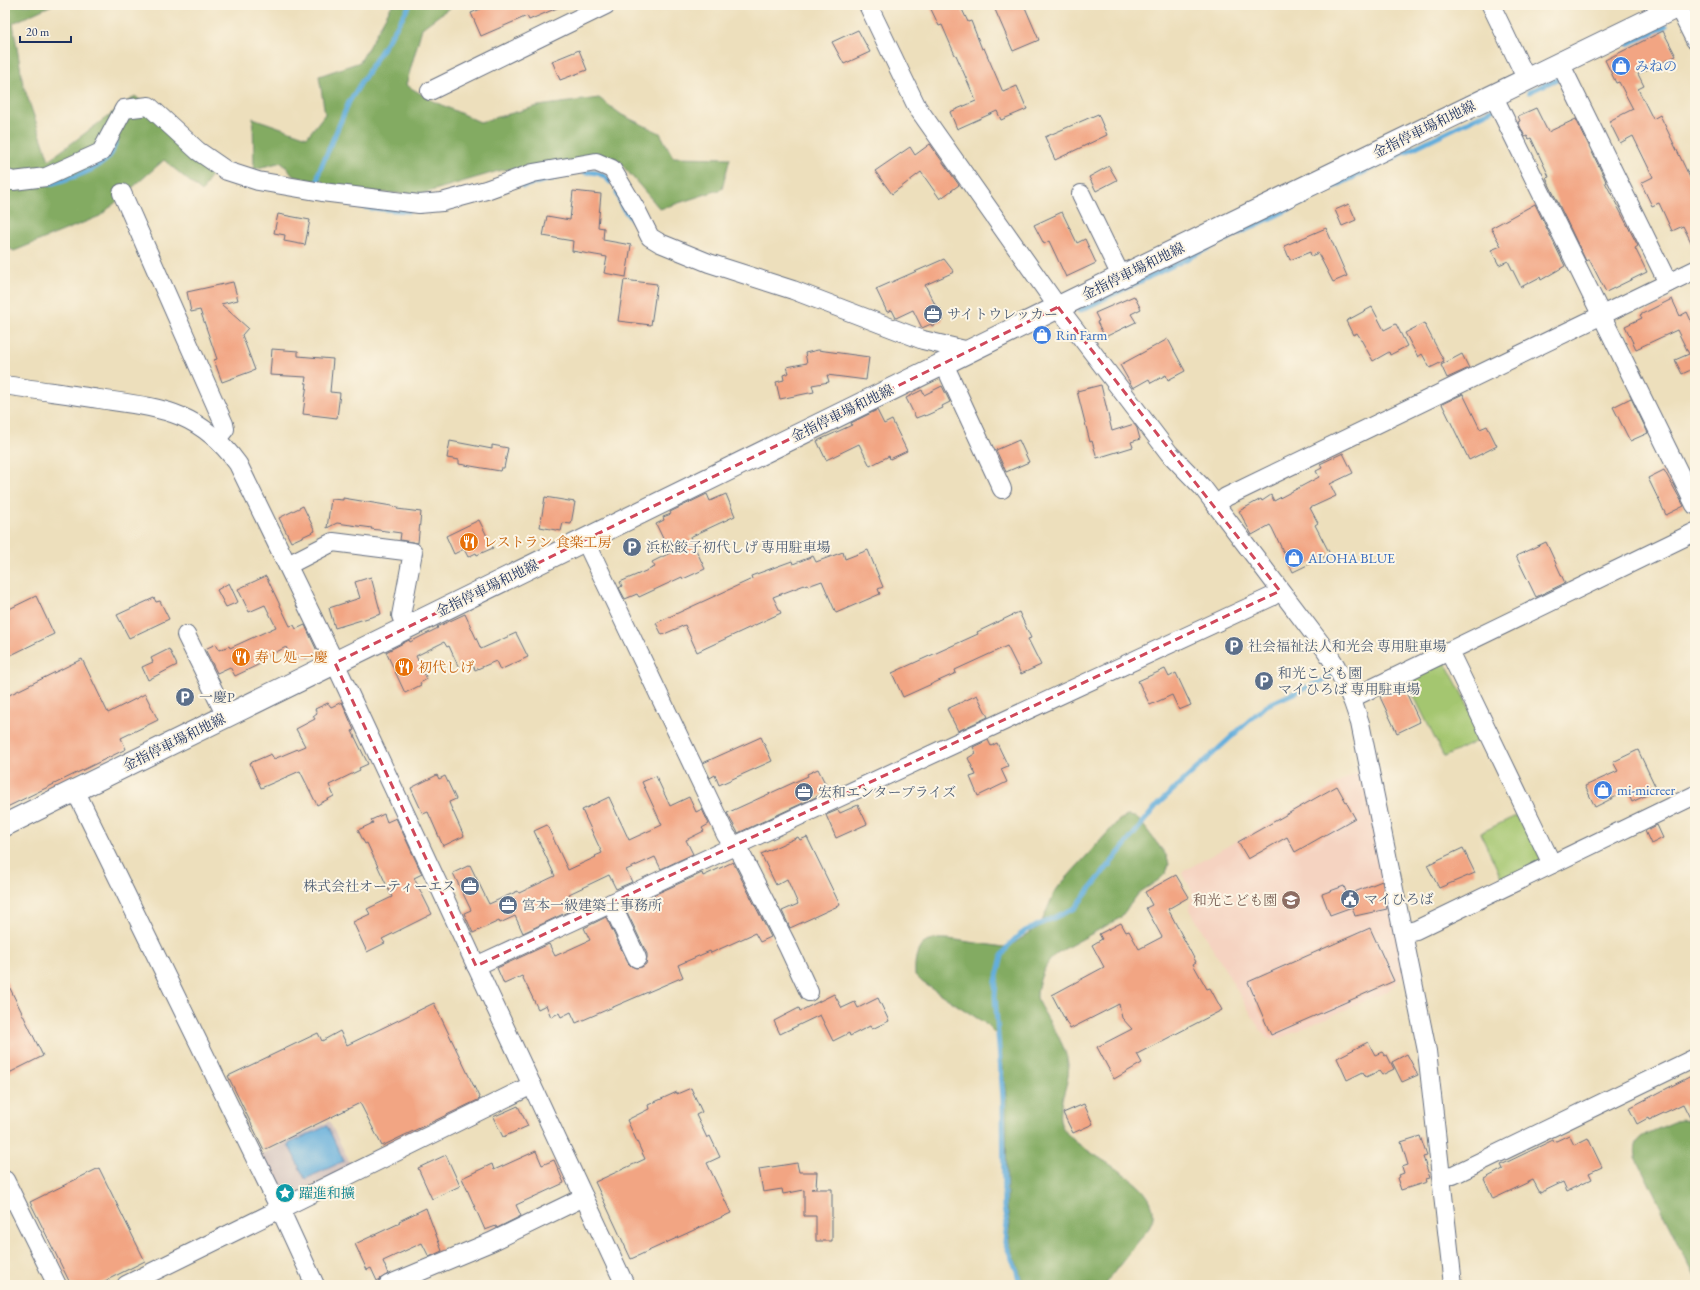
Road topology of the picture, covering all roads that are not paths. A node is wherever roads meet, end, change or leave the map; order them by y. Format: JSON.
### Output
{"nodes":[{"id":1,"x":606,"y":5,"type":"edge"},
{"id":2,"x":868,"y":5,"type":"edge"},
{"id":3,"x":1491,"y":5,"type":"edge"},
{"id":4,"x":1679,"y":5,"type":"edge"},
{"id":5,"x":1695,"y":40,"type":"edge"},
{"id":6,"x":1560,"y":63,"type":"junction"},
{"id":7,"x":1526,"y":80,"type":"junction"},
{"id":8,"x":430,"y":91,"type":"dead end"},
{"id":9,"x":1493,"y":96,"type":"junction"},
{"id":10,"x":5,"y":178,"type":"edge"},
{"id":11,"x":122,"y":193,"type":"dead end"},
{"id":12,"x":1081,"y":194,"type":"dead end"},
{"id":13,"x":1695,"y":270,"type":"edge"},
{"id":14,"x":1121,"y":276,"type":"junction"},
{"id":15,"x":1668,"y":283,"type":"junction"},
{"id":16,"x":1058,"y":307,"type":"junction"},
{"id":17,"x":1602,"y":315,"type":"junction"},
{"id":18,"x":969,"y":351,"type":"junction"},
{"id":19,"x":944,"y":364,"type":"junction"},
{"id":20,"x":5,"y":385,"type":"edge"},
{"id":21,"x":217,"y":439,"type":"junction"},
{"id":22,"x":1002,"y":489,"type":"dead end"},
{"id":23,"x":1216,"y":505,"type":"junction"},
{"id":24,"x":1695,"y":505,"type":"edge"},
{"id":25,"x":1695,"y":532,"type":"edge"},
{"id":26,"x":585,"y":540,"type":"junction"},
{"id":27,"x":288,"y":565,"type":"junction"},
{"id":28,"x":1280,"y":591,"type":"junction"},
{"id":29,"x":407,"y":627,"type":"junction"},
{"id":30,"x":186,"y":635,"type":"dead end"},
{"id":31,"x":1449,"y":651,"type":"junction"},
{"id":32,"x":335,"y":663,"type":"junction"},
{"id":33,"x":1352,"y":698,"type":"junction"},
{"id":34,"x":226,"y":716,"type":"junction"},
{"id":35,"x":75,"y":790,"type":"junction"},
{"id":36,"x":1695,"y":795,"type":"edge"},
{"id":37,"x":5,"y":825,"type":"edge"},
{"id":38,"x":734,"y":846,"type":"junction"},
{"id":39,"x":1552,"y":864,"type":"junction"},
{"id":40,"x":611,"y":903,"type":"junction"},
{"id":41,"x":1403,"y":933,"type":"junction"},
{"id":42,"x":636,"y":958,"type":"dead end"},
{"id":43,"x":476,"y":966,"type":"junction"},
{"id":44,"x":809,"y":992,"type":"dead end"},
{"id":45,"x":1695,"y":1058,"type":"edge"},
{"id":46,"x":532,"y":1085,"type":"junction"},
{"id":47,"x":1441,"y":1176,"type":"junction"},
{"id":48,"x":5,"y":1180,"type":"edge"},
{"id":49,"x":584,"y":1197,"type":"junction"},
{"id":50,"x":280,"y":1209,"type":"junction"},
{"id":51,"x":57,"y":1285,"type":"edge"},
{"id":52,"x":126,"y":1285,"type":"edge"},
{"id":53,"x":315,"y":1285,"type":"edge"},
{"id":54,"x":388,"y":1285,"type":"edge"},
{"id":55,"x":625,"y":1285,"type":"edge"},
{"id":56,"x":1453,"y":1285,"type":"edge"}],
"edges":[{"from":1,"to":8,"type":"street"},
{"from":2,"to":16,"type":"street"},
{"from":3,"to":7,"type":"street"},
{"from":4,"to":5,"type":"street"},
{"from":4,"to":6,"type":"main road","name":"金指停車場和地線"},
{"from":6,"to":7,"type":"main road","name":"金指停車場和地線"},
{"from":6,"to":15,"type":"street"},
{"from":7,"to":9,"type":"main road","name":"金指停車場和地線"},
{"from":9,"to":14,"type":"main road","name":"金指停車場和地線"},
{"from":9,"to":17,"type":"street"},
{"from":10,"to":18,"type":"street"},
{"from":11,"to":21,"type":"street"},
{"from":12,"to":14,"type":"street"},
{"from":13,"to":15,"type":"street"},
{"from":14,"to":16,"type":"main road","name":"金指停車場和地線"},
{"from":15,"to":17,"type":"street"},
{"from":16,"to":18,"type":"main road","name":"金指停車場和地線"},
{"from":16,"to":23,"type":"street"},
{"from":17,"to":23,"type":"street"},
{"from":17,"to":24,"type":"street"},
{"from":18,"to":19,"type":"main road","name":"金指停車場和地線"},
{"from":19,"to":22,"type":"street"},
{"from":19,"to":26,"type":"main road","name":"金指停車場和地線"},
{"from":20,"to":21,"type":"street"},
{"from":21,"to":27,"type":"street"},
{"from":23,"to":28,"type":"street"},
{"from":25,"to":31,"type":"street"},
{"from":26,"to":29,"type":"main road","name":"金指停車場和地線"},
{"from":26,"to":38,"type":"street"},
{"from":27,"to":29,"type":"street"},
{"from":27,"to":32,"type":"street"},
{"from":28,"to":33,"type":"street"},
{"from":28,"to":38,"type":"street"},
{"from":29,"to":32,"type":"main road","name":"金指停車場和地線"},
{"from":30,"to":34,"type":"street"},
{"from":31,"to":33,"type":"street"},
{"from":31,"to":39,"type":"street"},
{"from":32,"to":34,"type":"main road","name":"金指停車場和地線"},
{"from":32,"to":43,"type":"street"},
{"from":33,"to":41,"type":"street"},
{"from":34,"to":35,"type":"main road","name":"金指停車場和地線"},
{"from":35,"to":37,"type":"main road","name":"金指停車場和地線"},
{"from":35,"to":50,"type":"street"},
{"from":36,"to":39,"type":"street"},
{"from":38,"to":40,"type":"street"},
{"from":38,"to":44,"type":"street"},
{"from":39,"to":41,"type":"street"},
{"from":40,"to":42,"type":"street"},
{"from":40,"to":43,"type":"street"},
{"from":41,"to":47,"type":"street"},
{"from":43,"to":46,"type":"street"},
{"from":45,"to":47,"type":"street"},
{"from":46,"to":49,"type":"street"},
{"from":46,"to":50,"type":"street"},
{"from":47,"to":56,"type":"street"},
{"from":48,"to":51,"type":"street"},
{"from":49,"to":54,"type":"street"},
{"from":49,"to":55,"type":"street"},
{"from":50,"to":52,"type":"street"},
{"from":50,"to":53,"type":"street"}]}
